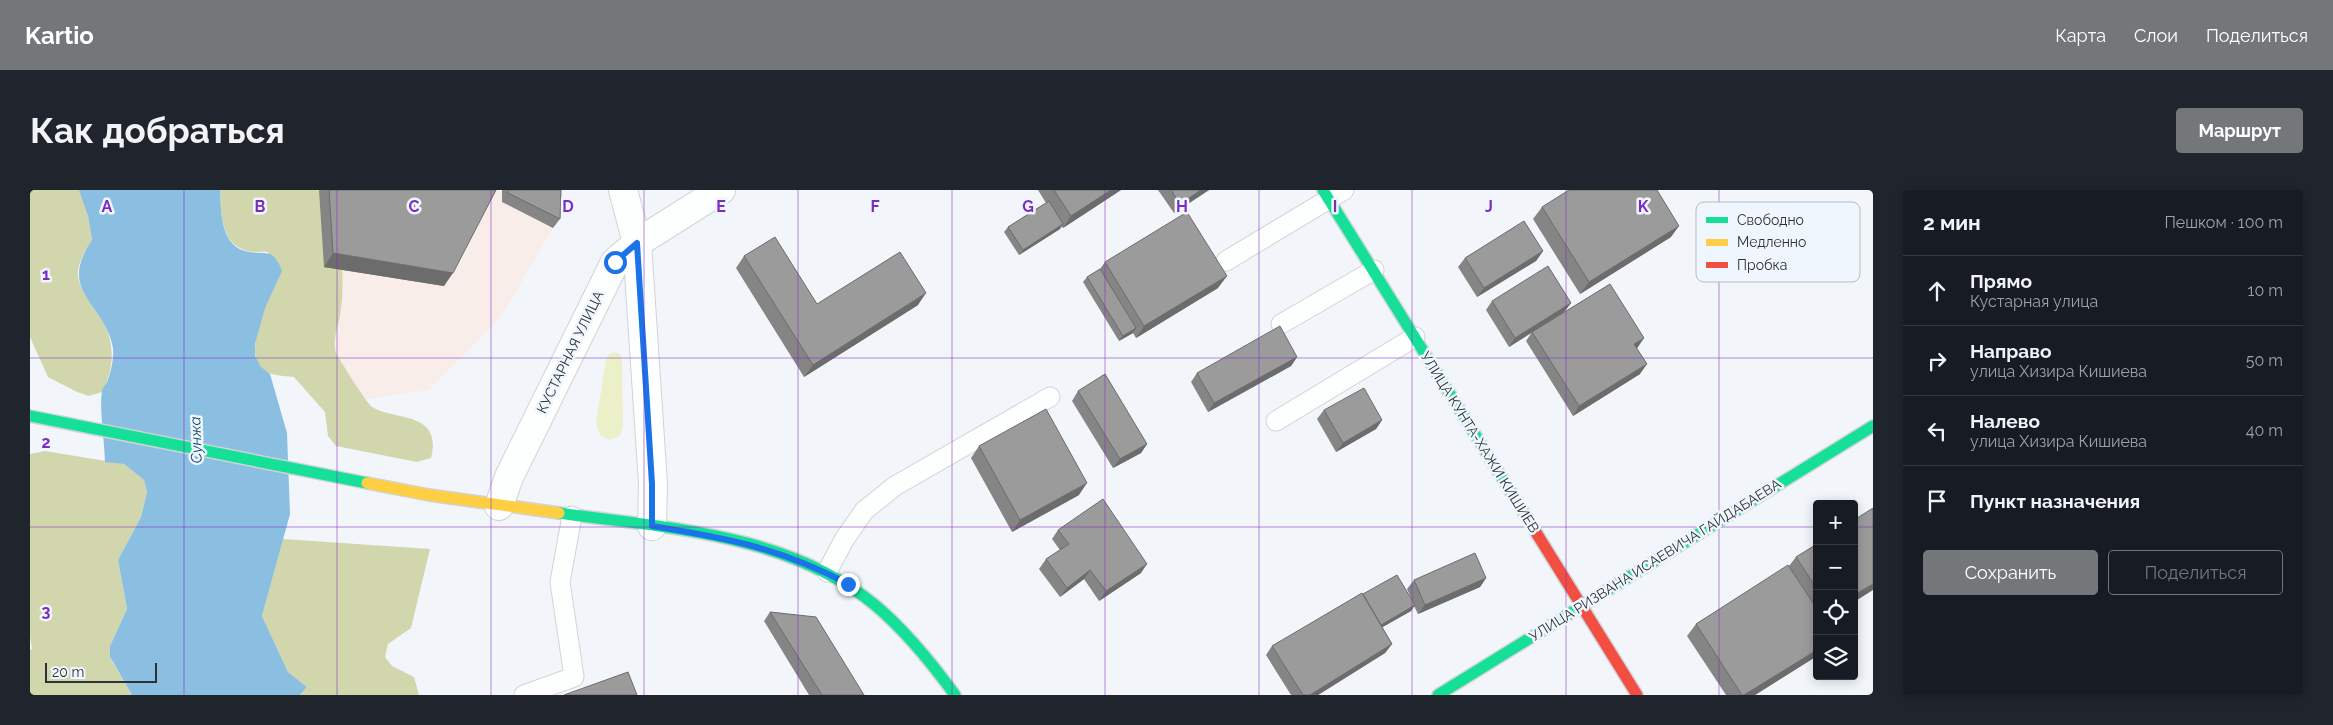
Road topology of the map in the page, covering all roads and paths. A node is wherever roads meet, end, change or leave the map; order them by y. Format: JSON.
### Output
{"nodes":[{"id":1,"x":623,"y":190,"type":"edge"},
{"id":2,"x":721,"y":190,"type":"edge"},
{"id":3,"x":1332,"y":193,"type":"edge"},
{"id":4,"x":637,"y":243,"type":"junction"},
{"id":5,"x":1226,"y":260,"type":"dead end"},
{"id":6,"x":1374,"y":270,"type":"junction"},
{"id":7,"x":1281,"y":324,"type":"edge"},
{"id":8,"x":1415,"y":337,"type":"junction"},
{"id":9,"x":1050,"y":397,"type":"dead end"},
{"id":10,"x":30,"y":416,"type":"edge"},
{"id":11,"x":1276,"y":421,"type":"dead end"},
{"id":12,"x":1873,"y":426,"type":"edge"},
{"id":13,"x":499,"y":506,"type":"junction"},
{"id":14,"x":572,"y":516,"type":"junction"},
{"id":15,"x":652,"y":526,"type":"junction"},
{"id":16,"x":827,"y":572,"type":"junction"},
{"id":17,"x":1581,"y":605,"type":"junction"},
{"id":18,"x":524,"y":695,"type":"edge"},
{"id":19,"x":955,"y":695,"type":"edge"},
{"id":20,"x":1438,"y":695,"type":"edge"},
{"id":21,"x":1637,"y":695,"type":"edge"}],
"edges":[{"from":1,"to":4,"type":"street"},
{"from":2,"to":4,"type":"street","name":"КУСТАРНАЯ УЛИЦА"},
{"from":3,"to":5,"type":"lane"},
{"from":3,"to":6,"type":"street","name":"УЛИЦА КУНТА-ХАЖИ КИШИЕВ"},
{"from":4,"to":13,"type":"street","name":"КУСТАРНАЯ УЛИЦА"},
{"from":4,"to":15,"type":"street"},
{"from":6,"to":7,"type":"lane"},
{"from":6,"to":8,"type":"street","name":"УЛИЦА КУНТА-ХАЖИ КИШИЕВ"},
{"from":8,"to":11,"type":"lane"},
{"from":8,"to":17,"type":"street","name":"УЛИЦА КУНТА-ХАЖИ КИШИЕВ"},
{"from":9,"to":16,"type":"lane"},
{"from":10,"to":13,"type":"street"},
{"from":12,"to":17,"type":"street","name":"УЛИЦА РИЗВАНА ИСАЕВИЧА ГАЙДАБАЕВА"},
{"from":13,"to":14,"type":"street"},
{"from":14,"to":15,"type":"street"},
{"from":14,"to":18,"type":"lane"},
{"from":15,"to":16,"type":"street"},
{"from":16,"to":19,"type":"street"},
{"from":17,"to":20,"type":"street","name":"УЛИЦА РИЗВАНА ИСАЕВИЧА ГАЙДАБАЕВА"},
{"from":17,"to":21,"type":"street","name":"УЛИЦА КУНТА-ХАЖИ КИШИЕВ"}]}
